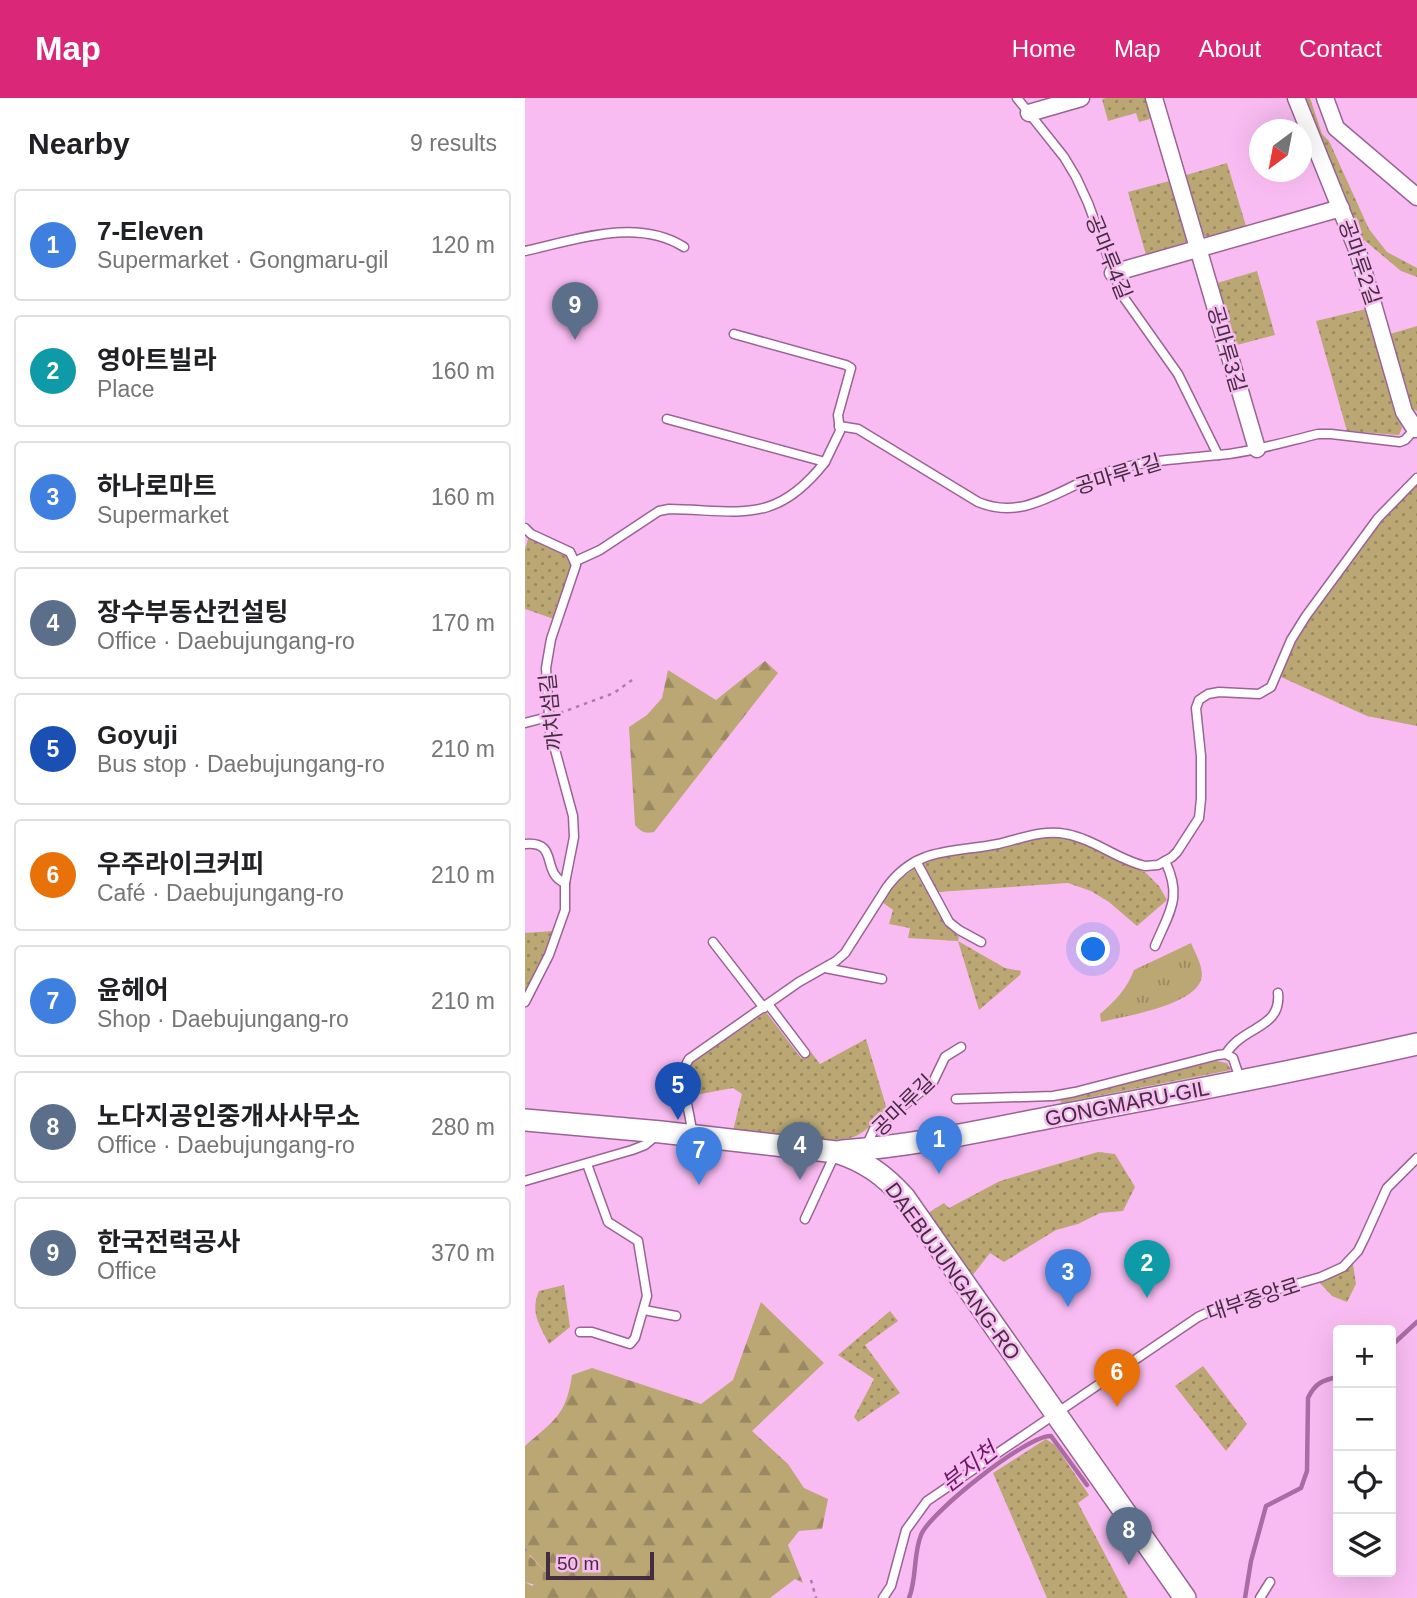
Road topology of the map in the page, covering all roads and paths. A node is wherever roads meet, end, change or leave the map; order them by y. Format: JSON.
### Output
{"nodes":[{"id":1,"x":1017,"y":98,"type":"edge"},
{"id":2,"x":1081,"y":98,"type":"edge"},
{"id":3,"x":1154,"y":98,"type":"edge"},
{"id":4,"x":1296,"y":98,"type":"edge"},
{"id":5,"x":1325,"y":98,"type":"edge"},
{"id":6,"x":1053,"y":102,"type":"edge"},
{"id":7,"x":1029,"y":113,"type":"junction"},
{"id":8,"x":1417,"y":197,"type":"edge"},
{"id":9,"x":1341,"y":208,"type":"junction"},
{"id":10,"x":684,"y":247,"type":"dead end"},
{"id":11,"x":1198,"y":249,"type":"junction"},
{"id":12,"x":525,"y":251,"type":"edge"},
{"id":13,"x":1113,"y":273,"type":"junction"},
{"id":14,"x":734,"y":334,"type":"dead end"},
{"id":15,"x":667,"y":419,"type":"dead end"},
{"id":16,"x":839,"y":426,"type":"junction"},
{"id":17,"x":1416,"y":430,"type":"edge"},
{"id":18,"x":1257,"y":449,"type":"junction"},
{"id":19,"x":1218,"y":455,"type":"junction"},
{"id":20,"x":825,"y":462,"type":"junction"},
{"id":21,"x":1417,"y":478,"type":"edge"},
{"id":22,"x":526,"y":532,"type":"edge"},
{"id":23,"x":576,"y":561,"type":"junction"},
{"id":24,"x":632,"y":680,"type":"dead end"},
{"id":25,"x":548,"y":717,"type":"junction"},
{"id":26,"x":525,"y":723,"type":"edge"},
{"id":27,"x":525,"y":844,"type":"edge"},
{"id":28,"x":916,"y":861,"type":"junction"},
{"id":29,"x":1165,"y":862,"type":"junction"},
{"id":30,"x":565,"y":883,"type":"junction"},
{"id":31,"x":713,"y":942,"type":"dead end"},
{"id":32,"x":981,"y":942,"type":"dead end"},
{"id":33,"x":1155,"y":946,"type":"dead end"},
{"id":34,"x":825,"y":968,"type":"junction"},
{"id":35,"x":882,"y":979,"type":"dead end"},
{"id":36,"x":1278,"y":993,"type":"dead end"},
{"id":37,"x":525,"y":1002,"type":"edge"},
{"id":38,"x":766,"y":1006,"type":"junction"},
{"id":39,"x":1417,"y":1045,"type":"edge"},
{"id":40,"x":961,"y":1047,"type":"dead end"},
{"id":41,"x":805,"y":1053,"type":"dead end"},
{"id":42,"x":1226,"y":1055,"type":"junction"},
{"id":43,"x":1241,"y":1082,"type":"junction"},
{"id":44,"x":956,"y":1099,"type":"dead end"},
{"id":45,"x":1055,"y":1106,"type":"junction"},
{"id":46,"x":525,"y":1120,"type":"edge"},
{"id":47,"x":661,"y":1132,"type":"junction"},
{"id":48,"x":692,"y":1136,"type":"junction"},
{"id":49,"x":887,"y":1148,"type":"junction"},
{"id":50,"x":865,"y":1149,"type":"junction"},
{"id":51,"x":836,"y":1152,"type":"junction"},
{"id":52,"x":1417,"y":1157,"type":"edge"},
{"id":53,"x":587,"y":1164,"type":"junction"},
{"id":54,"x":877,"y":1170,"type":"junction"},
{"id":55,"x":525,"y":1181,"type":"edge"},
{"id":56,"x":805,"y":1219,"type":"dead end"},
{"id":57,"x":644,"y":1310,"type":"junction"},
{"id":58,"x":676,"y":1316,"type":"dead end"},
{"id":59,"x":580,"y":1332,"type":"dead end"},
{"id":60,"x":1055,"y":1413,"type":"junction"},
{"id":61,"x":811,"y":1580,"type":"dead end"},
{"id":62,"x":1269,"y":1582,"type":"dead end"},
{"id":63,"x":816,"y":1598,"type":"edge"},
{"id":64,"x":883,"y":1598,"type":"edge"},
{"id":65,"x":1185,"y":1598,"type":"edge"},
{"id":66,"x":1260,"y":1598,"type":"edge"}],
"edges":[{"from":1,"to":7,"type":"lane","name":"공마루4길"},
{"from":2,"to":6,"type":"street"},
{"from":3,"to":11,"type":"street","name":"공마루3길"},
{"from":4,"to":9,"type":"street","name":"공마루2길"},
{"from":5,"to":8,"type":"street"},
{"from":6,"to":7,"type":"street"},
{"from":7,"to":13,"type":"lane","name":"공마루4길"},
{"from":9,"to":11,"type":"street"},
{"from":9,"to":17,"type":"street","name":"공마루2길"},
{"from":10,"to":12,"type":"lane"},
{"from":11,"to":13,"type":"street"},
{"from":11,"to":18,"type":"street","name":"공마루3길"},
{"from":13,"to":19,"type":"lane","name":"공마루4길"},
{"from":14,"to":16,"type":"lane"},
{"from":15,"to":20,"type":"lane"},
{"from":16,"to":19,"type":"lane","name":"공마루1길"},
{"from":16,"to":20,"type":"lane"},
{"from":17,"to":18,"type":"lane","name":"공마루1길"},
{"from":18,"to":19,"type":"lane","name":"공마루1길"},
{"from":20,"to":23,"type":"lane"},
{"from":21,"to":29,"type":"lane"},
{"from":22,"to":23,"type":"lane"},
{"from":23,"to":25,"type":"lane","name":"까치섬길"},
{"from":24,"to":25,"type":"path"},
{"from":25,"to":26,"type":"lane"},
{"from":25,"to":30,"type":"lane","name":"까치섬길"},
{"from":27,"to":30,"type":"lane"},
{"from":28,"to":29,"type":"lane"},
{"from":28,"to":32,"type":"lane"},
{"from":28,"to":34,"type":"lane"},
{"from":29,"to":33,"type":"lane"},
{"from":30,"to":37,"type":"lane","name":"까치섬길"},
{"from":31,"to":38,"type":"lane"},
{"from":34,"to":35,"type":"lane"},
{"from":34,"to":38,"type":"lane"},
{"from":36,"to":42,"type":"lane"},
{"from":38,"to":41,"type":"lane"},
{"from":38,"to":48,"type":"lane"},
{"from":39,"to":43,"type":"street","name":"GONGMARU-GIL"},
{"from":40,"to":50,"type":"lane","name":"공마루길"},
{"from":42,"to":43,"type":"lane"},
{"from":42,"to":45,"type":"lane","name":"공마루길"},
{"from":43,"to":45,"type":"street","name":"GONGMARU-GIL"},
{"from":44,"to":45,"type":"lane","name":"공마루길"},
{"from":45,"to":49,"type":"street","name":"GONGMARU-GIL"},
{"from":46,"to":47,"type":"street","name":"DAEBUJUNGANG-RO"},
{"from":47,"to":48,"type":"street","name":"DAEBUJUNGANG-RO"},
{"from":47,"to":53,"type":"lane"},
{"from":48,"to":51,"type":"street","name":"DAEBUJUNGANG-RO"},
{"from":49,"to":50,"type":"street","name":"GONGMARU-GIL"},
{"from":49,"to":54,"type":"street"},
{"from":50,"to":51,"type":"street","name":"GONGMARU-GIL"},
{"from":50,"to":54,"type":"lane","name":"공마루길"},
{"from":51,"to":54,"type":"street","name":"DAEBUJUNGANG-RO"},
{"from":51,"to":56,"type":"lane"},
{"from":52,"to":60,"type":"lane","name":"대부중앙로"},
{"from":53,"to":55,"type":"lane"},
{"from":53,"to":57,"type":"lane"},
{"from":54,"to":60,"type":"street","name":"DAEBUJUNGANG-RO"},
{"from":57,"to":58,"type":"lane"},
{"from":57,"to":59,"type":"lane"},
{"from":60,"to":64,"type":"lane","name":"대부중앙로"},
{"from":60,"to":65,"type":"street","name":"DAEBUJUNGANG-RO"},
{"from":61,"to":63,"type":"path"},
{"from":62,"to":66,"type":"lane"}]}
